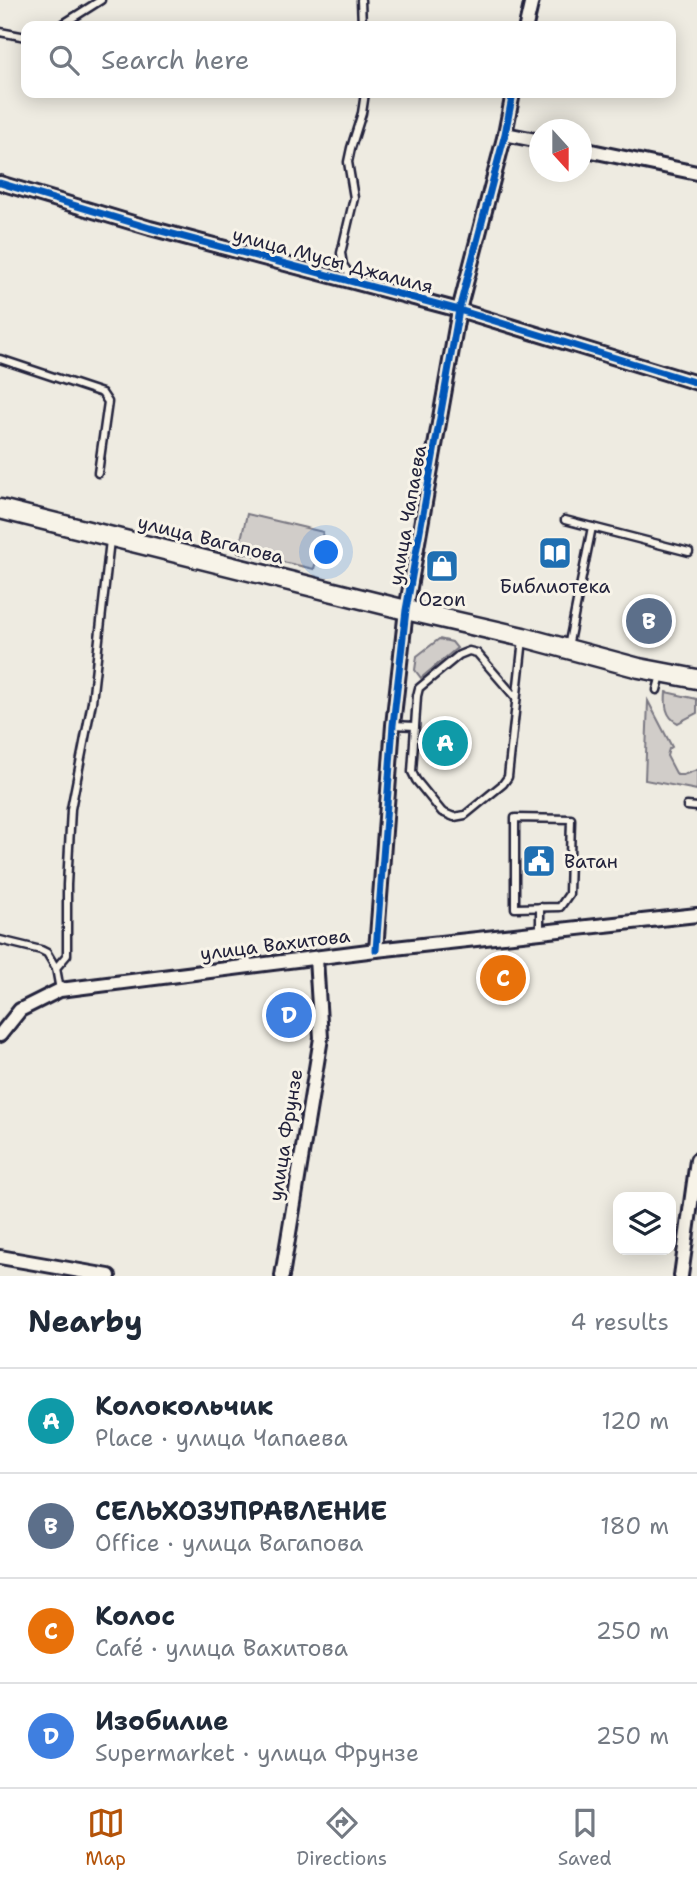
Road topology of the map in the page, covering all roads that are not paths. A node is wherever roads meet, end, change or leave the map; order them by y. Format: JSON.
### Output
{"nodes":[{"id":1,"x":101,"y":0,"type":"edge"},
{"id":2,"x":361,"y":0,"type":"edge"},
{"id":3,"x":532,"y":0,"type":"edge"},
{"id":4,"x":68,"y":21,"type":"edge"},
{"id":5,"x":362,"y":21,"type":"edge"},
{"id":6,"x":527,"y":21,"type":"edge"},
{"id":7,"x":0,"y":32,"type":"edge"},
{"id":8,"x":21,"y":36,"type":"edge"},
{"id":9,"x":364,"y":98,"type":"edge"},
{"id":10,"x":512,"y":98,"type":"edge"},
{"id":11,"x":505,"y":134,"type":"junction"},
{"id":12,"x":529,"y":139,"type":"edge"},
{"id":13,"x":592,"y":151,"type":"edge"},
{"id":14,"x":697,"y":173,"type":"edge"},
{"id":15,"x":0,"y":183,"type":"edge"},
{"id":16,"x":356,"y":283,"type":"junction"},
{"id":17,"x":458,"y":310,"type":"junction"},
{"id":18,"x":0,"y":359,"type":"edge"},
{"id":19,"x":697,"y":383,"type":"edge"},
{"id":20,"x":98,"y":473,"type":"dead end"},
{"id":21,"x":0,"y":509,"type":"edge"},
{"id":22,"x":565,"y":520,"type":"dead end"},
{"id":23,"x":592,"y":527,"type":"junction"},
{"id":24,"x":111,"y":535,"type":"junction"},
{"id":25,"x":689,"y":552,"type":"dead end"},
{"id":26,"x":406,"y":610,"type":"junction"},
{"id":27,"x":523,"y":637,"type":"junction"},
{"id":28,"x":567,"y":649,"type":"junction"},
{"id":29,"x":697,"y":679,"type":"edge"},
{"id":30,"x":515,"y":697,"type":"junction"},
{"id":31,"x":393,"y":724,"type":"junction"},
{"id":32,"x":415,"y":726,"type":"junction"},
{"id":33,"x":687,"y":806,"type":"dead end"},
{"id":34,"x":697,"y":807,"type":"edge"},
{"id":35,"x":540,"y":908,"type":"junction"},
{"id":36,"x":697,"y":915,"type":"edge"},
{"id":37,"x":540,"y":932,"type":"junction"},
{"id":38,"x":0,"y":940,"type":"edge"},
{"id":39,"x":376,"y":950,"type":"junction"},
{"id":40,"x":316,"y":958,"type":"junction"},
{"id":41,"x":56,"y":968,"type":"junction"},
{"id":42,"x":60,"y":990,"type":"junction"},
{"id":43,"x":0,"y":1035,"type":"edge"},
{"id":44,"x":697,"y":1160,"type":"edge"},
{"id":45,"x":0,"y":1257,"type":"edge"},
{"id":46,"x":109,"y":1276,"type":"edge"},
{"id":47,"x":282,"y":1276,"type":"edge"},
{"id":48,"x":681,"y":1276,"type":"edge"}],
"edges":[{"from":1,"to":4,"type":"lane"},
{"from":2,"to":5,"type":"lane"},
{"from":3,"to":6,"type":"street"},
{"from":7,"to":8,"type":"lane"},
{"from":9,"to":16,"type":"lane"},
{"from":10,"to":11,"type":"street","name":"улица Чапаева"},
{"from":11,"to":12,"type":"street"},
{"from":11,"to":17,"type":"street","name":"улица Чапаева"},
{"from":13,"to":14,"type":"street"},
{"from":15,"to":16,"type":"street","name":"улица Мусы Джалиля"},
{"from":16,"to":17,"type":"street","name":"улица Мусы Джалиля"},
{"from":17,"to":19,"type":"street","name":"улица Мусы Джалиля"},
{"from":17,"to":26,"type":"street","name":"улица Чапаева"},
{"from":18,"to":20,"type":"lane"},
{"from":21,"to":24,"type":"street","name":"улица Вагапова"},
{"from":22,"to":23,"type":"lane"},
{"from":23,"to":25,"type":"lane"},
{"from":23,"to":28,"type":"lane"},
{"from":24,"to":26,"type":"street","name":"улица Вагапова"},
{"from":24,"to":41,"type":"lane"},
{"from":26,"to":27,"type":"street","name":"улица Вагапова"},
{"from":26,"to":31,"type":"street","name":"улица Чапаева"},
{"from":27,"to":28,"type":"street","name":"улица Вагапова"},
{"from":27,"to":30,"type":"lane"},
{"from":28,"to":29,"type":"street","name":"улица Вагапова"},
{"from":30,"to":32,"type":"lane"},
{"from":30,"to":32,"type":"lane"},
{"from":31,"to":32,"type":"lane"},
{"from":31,"to":39,"type":"street","name":"улица Чапаева"},
{"from":33,"to":34,"type":"lane"},
{"from":35,"to":35,"type":"lane"},
{"from":35,"to":37,"type":"lane"},
{"from":36,"to":37,"type":"street","name":"улица Вахитова"},
{"from":37,"to":39,"type":"street","name":"улица Вахитова"},
{"from":38,"to":41,"type":"lane"},
{"from":39,"to":40,"type":"street","name":"улица Вахитова"},
{"from":40,"to":42,"type":"street","name":"улица Вахитова"},
{"from":40,"to":47,"type":"street","name":"улица Фрунзе"},
{"from":41,"to":42,"type":"lane"},
{"from":42,"to":43,"type":"street","name":"улица Вахитова"},
{"from":44,"to":48,"type":"street"},
{"from":45,"to":46,"type":"street"}]}
